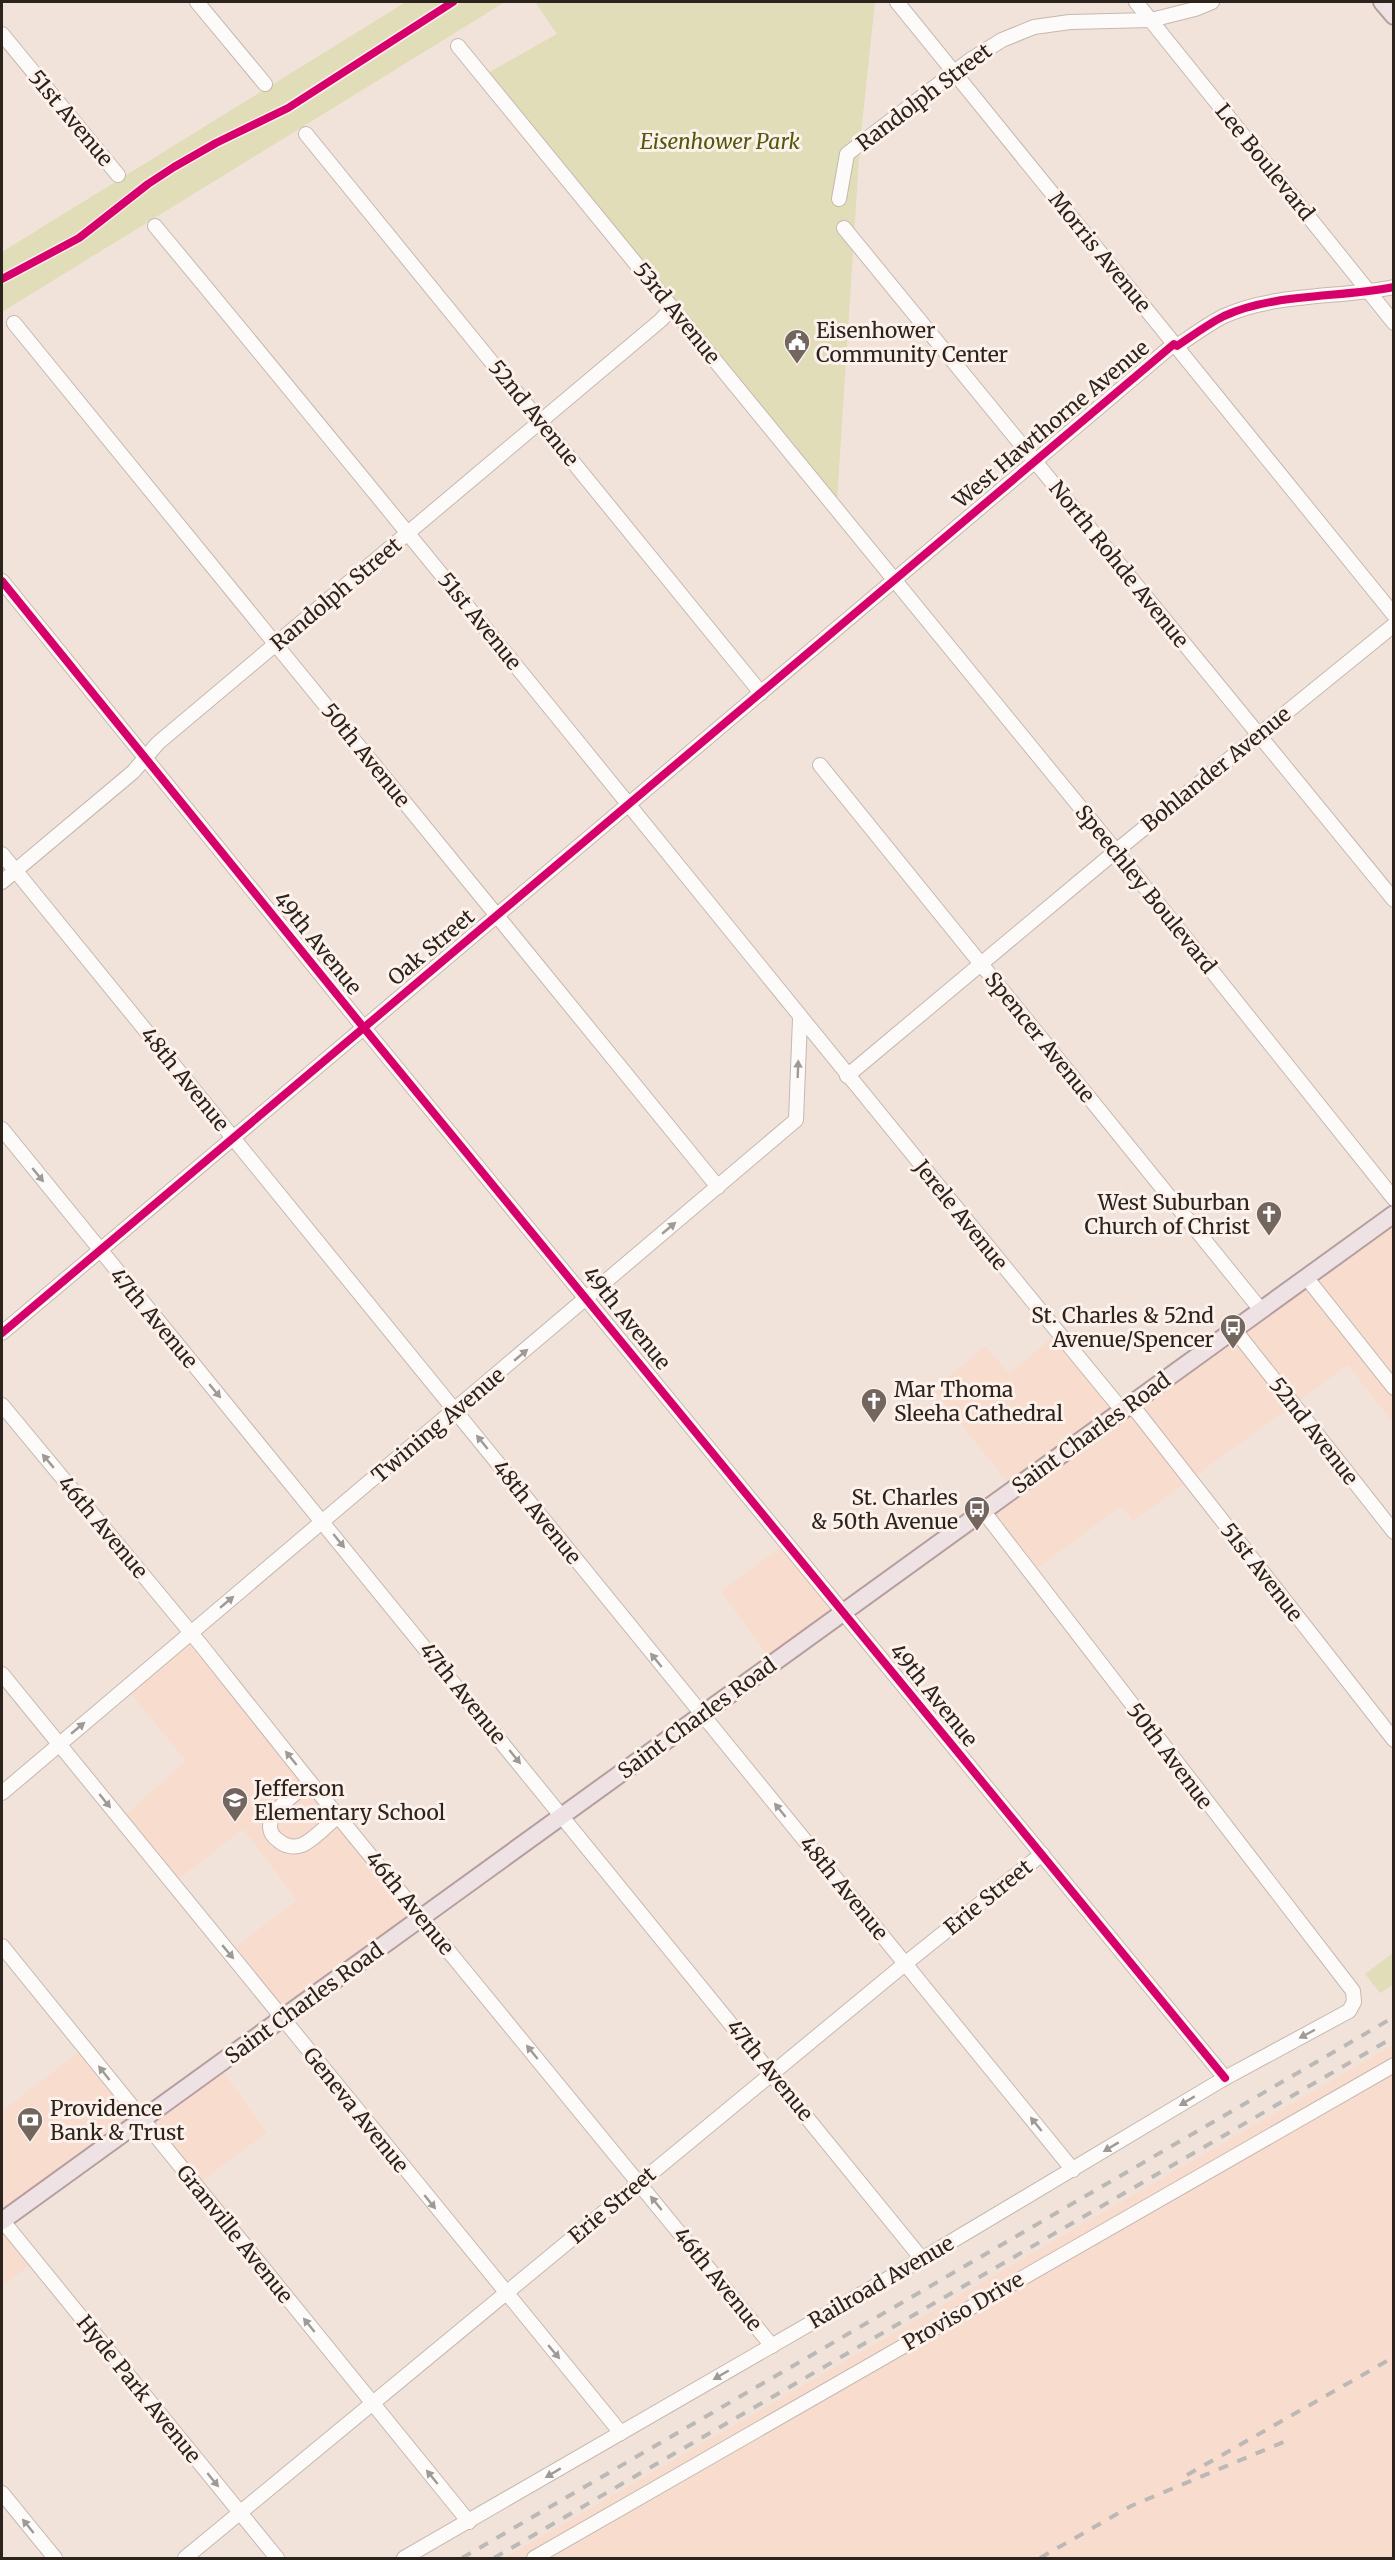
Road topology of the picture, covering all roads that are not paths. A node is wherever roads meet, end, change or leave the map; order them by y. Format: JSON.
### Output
{"nodes":[{"id":1,"x":197,"y":2,"type":"edge"},
{"id":2,"x":897,"y":2,"type":"edge"},
{"id":3,"x":1136,"y":2,"type":"edge"},
{"id":4,"x":1212,"y":2,"type":"edge"},
{"id":5,"x":1382,"y":2,"type":"edge"},
{"id":6,"x":1394,"y":16,"type":"edge"},
{"id":7,"x":1152,"y":21,"type":"junction"},
{"id":8,"x":2,"y":34,"type":"edge"},
{"id":9,"x":458,"y":46,"type":"dead end"},
{"id":10,"x":954,"y":72,"type":"junction"},
{"id":11,"x":265,"y":84,"type":"dead end"},
{"id":12,"x":306,"y":134,"type":"dead end"},
{"id":13,"x":118,"y":175,"type":"dead end"},
{"id":14,"x":839,"y":200,"type":"dead end"},
{"id":15,"x":156,"y":226,"type":"dead end"},
{"id":16,"x":844,"y":228,"type":"dead end"},
{"id":17,"x":1394,"y":287,"type":"edge"},
{"id":18,"x":1369,"y":292,"type":"junction"},
{"id":19,"x":672,"y":308,"type":"junction"},
{"id":20,"x":14,"y":323,"type":"dead end"},
{"id":21,"x":1394,"y":323,"type":"edge"},
{"id":22,"x":1174,"y":344,"type":"junction"},
{"id":23,"x":540,"y":422,"type":"junction"},
{"id":24,"x":1035,"y":462,"type":"junction"},
{"id":25,"x":409,"y":532,"type":"junction"},
{"id":26,"x":896,"y":580,"type":"junction"},
{"id":27,"x":2,"y":581,"type":"edge"},
{"id":28,"x":1394,"y":615,"type":"edge"},
{"id":29,"x":1394,"y":625,"type":"edge"},
{"id":30,"x":829,"y":635,"type":"joint"},
{"id":31,"x":276,"y":644,"type":"junction"},
{"id":32,"x":761,"y":693,"type":"junction"},
{"id":33,"x":1257,"y":734,"type":"junction"},
{"id":34,"x":146,"y":758,"type":"junction"},
{"id":35,"x":820,"y":765,"type":"dead end"},
{"id":36,"x":628,"y":805,"type":"junction"},
{"id":37,"x":1116,"y":851,"type":"junction"},
{"id":38,"x":2,"y":854,"type":"edge"},
{"id":39,"x":15,"y":870,"type":"junction"},
{"id":40,"x":2,"y":882,"type":"edge"},
{"id":41,"x":1394,"y":900,"type":"edge"},
{"id":42,"x":496,"y":916,"type":"junction"},
{"id":43,"x":982,"y":965,"type":"junction"},
{"id":44,"x":800,"y":1019,"type":"junction"},
{"id":45,"x":364,"y":1028,"type":"junction"},
{"id":46,"x":847,"y":1076,"type":"junction"},
{"id":47,"x":2,"y":1129,"type":"edge"},
{"id":48,"x":234,"y":1138,"type":"junction"},
{"id":49,"x":718,"y":1187,"type":"junction"},
{"id":50,"x":1394,"y":1199,"type":"edge"},
{"id":51,"x":1394,"y":1214,"type":"edge"},
{"id":52,"x":99,"y":1251,"type":"junction"},
{"id":53,"x":1306,"y":1277,"type":"junction"},
{"id":54,"x":587,"y":1298,"type":"junction"},
{"id":55,"x":1261,"y":1310,"type":"junction"},
{"id":56,"x":1234,"y":1329,"type":"junction"},
{"id":57,"x":2,"y":1333,"type":"edge"},
{"id":58,"x":1394,"y":1388,"type":"edge"},
{"id":59,"x":2,"y":1406,"type":"edge"},
{"id":60,"x":1127,"y":1407,"type":"junction"},
{"id":61,"x":455,"y":1410,"type":"junction"},
{"id":62,"x":984,"y":1512,"type":"junction"},
{"id":63,"x":323,"y":1521,"type":"junction"},
{"id":64,"x":1394,"y":1532,"type":"edge"},
{"id":65,"x":843,"y":1612,"type":"junction"},
{"id":66,"x":191,"y":1633,"type":"junction"},
{"id":67,"x":2,"y":1674,"type":"edge"},
{"id":68,"x":701,"y":1715,"type":"junction"},
{"id":69,"x":1394,"y":1740,"type":"edge"},
{"id":70,"x":58,"y":1745,"type":"junction"},
{"id":71,"x":310,"y":1782,"type":"junction"},
{"id":72,"x":2,"y":1793,"type":"edge"},
{"id":73,"x":562,"y":1815,"type":"junction"},
{"id":74,"x":338,"y":1816,"type":"junction"},
{"id":75,"x":1042,"y":1854,"type":"junction"},
{"id":76,"x":422,"y":1917,"type":"junction"},
{"id":77,"x":2,"y":1946,"type":"edge"},
{"id":78,"x":906,"y":1963,"type":"junction"},
{"id":79,"x":1354,"y":2002,"type":"joint"},
{"id":80,"x":282,"y":2019,"type":"junction"},
{"id":81,"x":1394,"y":2065,"type":"edge"},
{"id":82,"x":772,"y":2074,"type":"junction"},
{"id":83,"x":1225,"y":2078,"type":"junction"},
{"id":84,"x":142,"y":2120,"type":"junction"},
{"id":85,"x":1073,"y":2170,"type":"junction"},
{"id":86,"x":639,"y":2182,"type":"junction"},
{"id":87,"x":2,"y":2221,"type":"edge"},
{"id":88,"x":922,"y":2259,"type":"junction"},
{"id":89,"x":505,"y":2294,"type":"junction"},
{"id":90,"x":772,"y":2346,"type":"junction"},
{"id":91,"x":372,"y":2404,"type":"junction"},
{"id":92,"x":621,"y":2433,"type":"junction"},
{"id":93,"x":2,"y":2493,"type":"edge"},
{"id":94,"x":240,"y":2513,"type":"junction"},
{"id":95,"x":469,"y":2522,"type":"junction"},
{"id":96,"x":55,"y":2559,"type":"edge"},
{"id":97,"x":185,"y":2559,"type":"edge"},
{"id":98,"x":277,"y":2559,"type":"edge"},
{"id":99,"x":404,"y":2559,"type":"edge"},
{"id":100,"x":534,"y":2559,"type":"edge"}],
"edges":[{"from":1,"to":11,"type":"street"},
{"from":2,"to":10,"type":"street","name":"Morris Avenue"},
{"from":3,"to":7,"type":"street","name":"Lee Boulevard"},
{"from":4,"to":7,"type":"street","name":"Randolph Street"},
{"from":5,"to":6,"type":"main road"},
{"from":7,"to":10,"type":"street","name":"Randolph Street"},
{"from":7,"to":18,"type":"street","name":"Lee Boulevard"},
{"from":8,"to":13,"type":"street","name":"51st Avenue"},
{"from":9,"to":19,"type":"street","name":"53rd Avenue"},
{"from":10,"to":14,"type":"street","name":"Randolph Street"},
{"from":10,"to":22,"type":"street","name":"Morris Avenue"},
{"from":12,"to":23,"type":"street","name":"52nd Avenue"},
{"from":15,"to":25,"type":"street","name":"51st Avenue"},
{"from":16,"to":24,"type":"street","name":"North Rohde Avenue"},
{"from":17,"to":18,"type":"street","name":"West Hawthorne Avenue"},
{"from":18,"to":21,"type":"street","name":"Lee Boulevard"},
{"from":18,"to":22,"type":"street","name":"West Hawthorne Avenue"},
{"from":19,"to":23,"type":"street","name":"Randolph Street"},
{"from":19,"to":26,"type":"street","name":"53rd Avenue"},
{"from":20,"to":31,"type":"street","name":"50th Avenue"},
{"from":22,"to":24,"type":"street","name":"West Hawthorne Avenue"},
{"from":22,"to":28,"type":"street","name":"Morris Avenue"},
{"from":23,"to":25,"type":"street","name":"Randolph Street"},
{"from":23,"to":32,"type":"street","name":"52nd Avenue"},
{"from":24,"to":26,"type":"street","name":"West Hawthorne Avenue"},
{"from":24,"to":33,"type":"street","name":"North Rohde Avenue"},
{"from":25,"to":31,"type":"street","name":"Randolph Street"},
{"from":25,"to":36,"type":"street","name":"51st Avenue"},
{"from":26,"to":30,"type":"street","name":"West Hawthorne Avenue"},
{"from":26,"to":37,"type":"street","name":"Speechley Boulevard"},
{"from":27,"to":34,"type":"street","name":"49th Avenue"},
{"from":29,"to":33,"type":"street","name":"Bohlander Avenue"},
{"from":30,"to":32,"type":"street","name":"Oak Street"},
{"from":31,"to":34,"type":"street","name":"Randolph Street"},
{"from":31,"to":42,"type":"street","name":"50th Avenue"},
{"from":32,"to":36,"type":"street","name":"Oak Street"},
{"from":33,"to":37,"type":"street","name":"Bohlander Avenue"},
{"from":33,"to":41,"type":"street","name":"North Rohde Avenue"},
{"from":34,"to":39,"type":"street","name":"Randolph Street"},
{"from":34,"to":45,"type":"street","name":"49th Avenue"},
{"from":35,"to":43,"type":"street","name":"Spencer Avenue"},
{"from":36,"to":42,"type":"street","name":"Oak Street"},
{"from":36,"to":44,"type":"street","name":"51st Avenue"},
{"from":37,"to":43,"type":"street","name":"Bohlander Avenue"},
{"from":37,"to":50,"type":"street","name":"Speechley Boulevard"},
{"from":38,"to":39,"type":"street","name":"48th Avenue"},
{"from":39,"to":40,"type":"street","name":"Randolph Street"},
{"from":39,"to":48,"type":"street","name":"48th Avenue"},
{"from":42,"to":45,"type":"street","name":"Oak Street"},
{"from":42,"to":49,"type":"street","name":"50th Avenue"},
{"from":43,"to":46,"type":"street","name":"Bohlander Avenue"},
{"from":43,"to":55,"type":"street","name":"Spencer Avenue"},
{"from":44,"to":46,"type":"street","name":"Jerele Avenue"},
{"from":49,"to":44,"type":"street","name":"Twining Avenue","one_way":true},
{"from":45,"to":48,"type":"street","name":"Oak Street"},
{"from":45,"to":54,"type":"street","name":"49th Avenue"},
{"from":46,"to":60,"type":"street","name":"Jerele Avenue"},
{"from":47,"to":52,"type":"street","name":"47th Avenue","one_way":true},
{"from":48,"to":52,"type":"street","name":"Oak Street"},
{"from":48,"to":61,"type":"street","name":"48th Avenue"},
{"from":54,"to":49,"type":"street","name":"Twining Avenue","one_way":true},
{"from":51,"to":53,"type":"main road","name":"Saint Charles Road"},
{"from":52,"to":57,"type":"street","name":"Oak Street"},
{"from":52,"to":63,"type":"street","name":"47th Avenue","one_way":true},
{"from":53,"to":55,"type":"main road","name":"Saint Charles Road"},
{"from":53,"to":58,"type":"street"},
{"from":61,"to":54,"type":"street","name":"Twining Avenue","one_way":true},
{"from":54,"to":65,"type":"street","name":"49th Avenue"},
{"from":55,"to":56,"type":"main road","name":"Saint Charles Road"},
{"from":56,"to":60,"type":"main road","name":"Saint Charles Road"},
{"from":56,"to":64,"type":"street","name":"52nd Avenue"},
{"from":66,"to":59,"type":"street","name":"46th Avenue","one_way":true},
{"from":60,"to":62,"type":"main road","name":"Saint Charles Road"},
{"from":60,"to":69,"type":"street","name":"51st Avenue"},
{"from":61,"to":63,"type":"street","name":"Twining Avenue"},
{"from":68,"to":61,"type":"street","name":"48th Avenue","one_way":true},
{"from":62,"to":65,"type":"main road","name":"Saint Charles Road"},
{"from":62,"to":79,"type":"street","name":"50th Avenue"},
{"from":66,"to":63,"type":"street","name":"Twining Avenue","one_way":true},
{"from":63,"to":73,"type":"street","name":"47th Avenue","one_way":true},
{"from":65,"to":68,"type":"main road","name":"Saint Charles Road"},
{"from":65,"to":75,"type":"street","name":"49th Avenue"},
{"from":70,"to":66,"type":"street","name":"Twining Avenue","one_way":true},
{"from":71,"to":66,"type":"street","name":"46th Avenue","one_way":true},
{"from":67,"to":70,"type":"street","name":"Geneva Avenue"},
{"from":68,"to":73,"type":"main road","name":"Saint Charles Road"},
{"from":78,"to":68,"type":"street","name":"48th Avenue","one_way":true},
{"from":70,"to":72,"type":"street","name":"Twining Avenue"},
{"from":70,"to":80,"type":"street","name":"Geneva Avenue","one_way":true},
{"from":71,"to":74,"type":"street","name":"46th Avenue"},
{"from":71,"to":74,"type":"street"},
{"from":73,"to":76,"type":"main road","name":"Saint Charles Road"},
{"from":73,"to":82,"type":"street","name":"47th Avenue"},
{"from":74,"to":76,"type":"street","name":"46th Avenue"},
{"from":75,"to":78,"type":"street","name":"Erie Street"},
{"from":75,"to":83,"type":"street","name":"49th Avenue"},
{"from":76,"to":80,"type":"main road","name":"Saint Charles Road"},
{"from":86,"to":76,"type":"street","name":"46th Avenue","one_way":true},
{"from":84,"to":77,"type":"street","name":"Granville Avenue","one_way":true},
{"from":78,"to":82,"type":"street","name":"Erie Street"},
{"from":85,"to":78,"type":"street","name":"48th Avenue","one_way":true},
{"from":79,"to":83,"type":"street","name":"Railroad Avenue","one_way":true},
{"from":80,"to":84,"type":"main road","name":"Saint Charles Road"},
{"from":80,"to":89,"type":"street","name":"Geneva Avenue","one_way":true},
{"from":81,"to":100,"type":"street","name":"Proviso Drive"},
{"from":82,"to":86,"type":"street","name":"Erie Street"},
{"from":82,"to":88,"type":"street","name":"47th Avenue"},
{"from":83,"to":85,"type":"street","name":"Railroad Avenue","one_way":true},
{"from":84,"to":87,"type":"main road","name":"Saint Charles Road"},
{"from":91,"to":84,"type":"street","name":"Granville Avenue","one_way":true},
{"from":85,"to":88,"type":"street","name":"Railroad Avenue"},
{"from":86,"to":89,"type":"street","name":"Erie Street"},
{"from":90,"to":86,"type":"street","name":"46th Avenue","one_way":true},
{"from":87,"to":94,"type":"street","name":"Hyde Park Avenue","one_way":true},
{"from":88,"to":90,"type":"street","name":"Railroad Avenue"},
{"from":89,"to":91,"type":"street","name":"Erie Street"},
{"from":89,"to":92,"type":"street","name":"Geneva Avenue","one_way":true},
{"from":90,"to":92,"type":"street","name":"Railroad Avenue","one_way":true},
{"from":91,"to":94,"type":"street","name":"Erie Street"},
{"from":95,"to":91,"type":"street","name":"Granville Avenue","one_way":true},
{"from":92,"to":95,"type":"street","name":"Railroad Avenue","one_way":true},
{"from":96,"to":93,"type":"street","one_way":true},
{"from":94,"to":97,"type":"street","name":"Erie Street"},
{"from":94,"to":98,"type":"street","name":"Hyde Park Avenue"},
{"from":95,"to":99,"type":"street","name":"Railroad Avenue"}]}
